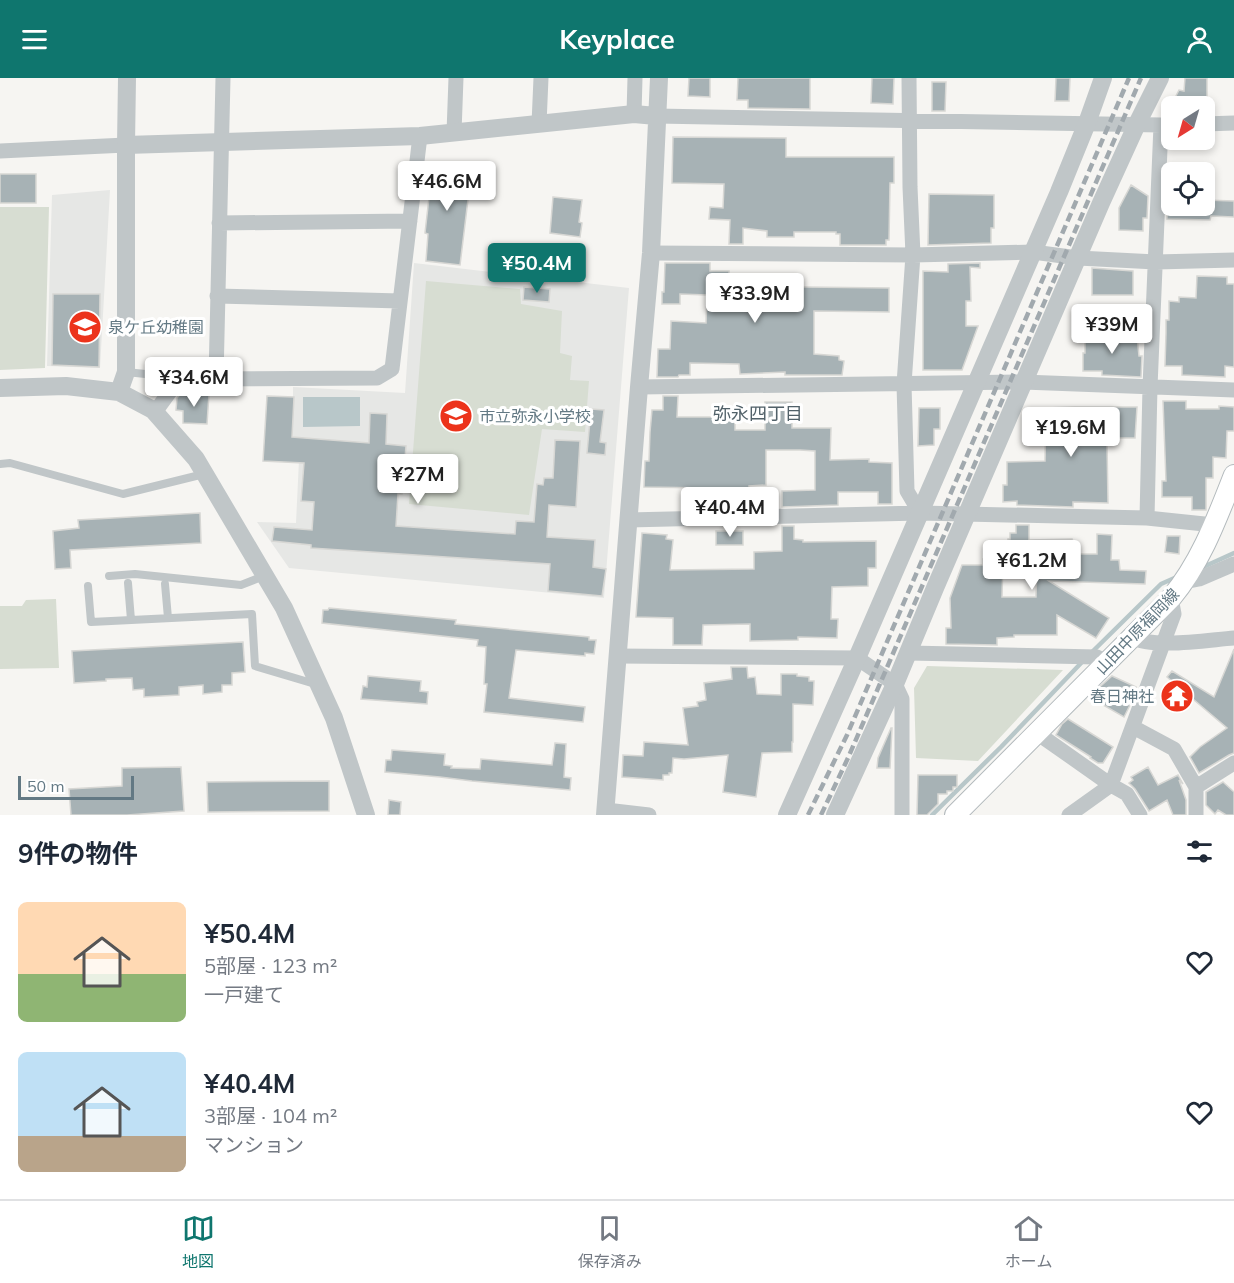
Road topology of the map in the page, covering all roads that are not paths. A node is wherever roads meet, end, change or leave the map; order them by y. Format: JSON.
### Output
{"nodes":[{"id":1,"x":127,"y":78,"type":"edge"},
{"id":2,"x":223,"y":78,"type":"edge"},
{"id":3,"x":456,"y":78,"type":"edge"},
{"id":4,"x":541,"y":78,"type":"edge"},
{"id":5,"x":635,"y":78,"type":"edge"},
{"id":6,"x":659,"y":78,"type":"edge"},
{"id":7,"x":909,"y":78,"type":"edge"},
{"id":8,"x":1103,"y":78,"type":"edge"},
{"id":9,"x":1160,"y":78,"type":"edge"},
{"id":10,"x":634,"y":114,"type":"junction"},
{"id":11,"x":656,"y":116,"type":"junction"},
{"id":12,"x":910,"y":120,"type":"junction"},
{"id":13,"x":1087,"y":123,"type":"junction"},
{"id":14,"x":1234,"y":123,"type":"edge"},
{"id":15,"x":539,"y":124,"type":"junction"},
{"id":16,"x":1137,"y":124,"type":"junction"},
{"id":17,"x":1215,"y":124,"type":"edge"},
{"id":18,"x":1161,"y":125,"type":"edge"},
{"id":19,"x":454,"y":133,"type":"junction"},
{"id":20,"x":420,"y":136,"type":"junction"},
{"id":21,"x":222,"y":142,"type":"junction"},
{"id":22,"x":126,"y":145,"type":"junction"},
{"id":23,"x":1164,"y":150,"type":"edge"},
{"id":24,"x":0,"y":151,"type":"edge"},
{"id":25,"x":410,"y":221,"type":"junction"},
{"id":26,"x":219,"y":223,"type":"junction"},
{"id":27,"x":1033,"y":252,"type":"junction"},
{"id":28,"x":651,"y":253,"type":"junction"},
{"id":29,"x":913,"y":255,"type":"junction"},
{"id":30,"x":1078,"y":258,"type":"junction"},
{"id":31,"x":1234,"y":260,"type":"edge"},
{"id":32,"x":1156,"y":262,"type":"junction"},
{"id":33,"x":217,"y":296,"type":"junction"},
{"id":34,"x":400,"y":300,"type":"junction"},
{"id":35,"x":126,"y":372,"type":"junction"},
{"id":36,"x":216,"y":378,"type":"junction"},
{"id":37,"x":189,"y":379,"type":"junction"},
{"id":38,"x":1023,"y":382,"type":"junction"},
{"id":39,"x":976,"y":383,"type":"junction"},
{"id":40,"x":904,"y":384,"type":"junction"},
{"id":41,"x":639,"y":387,"type":"junction"},
{"id":42,"x":1150,"y":387,"type":"junction"},
{"id":43,"x":0,"y":388,"type":"edge"},
{"id":44,"x":1234,"y":390,"type":"edge"},
{"id":45,"x":119,"y":392,"type":"junction"},
{"id":46,"x":155,"y":412,"type":"junction"},
{"id":47,"x":0,"y":464,"type":"edge"},
{"id":48,"x":204,"y":474,"type":"junction"},
{"id":49,"x":1234,"y":475,"type":"edge"},
{"id":50,"x":920,"y":513,"type":"junction"},
{"id":51,"x":966,"y":514,"type":"junction"},
{"id":52,"x":1147,"y":518,"type":"junction"},
{"id":53,"x":628,"y":520,"type":"junction"},
{"id":54,"x":1215,"y":525,"type":"junction"},
{"id":55,"x":1234,"y":564,"type":"edge"},
{"id":56,"x":109,"y":576,"type":"dead end"},
{"id":57,"x":265,"y":576,"type":"junction"},
{"id":58,"x":1184,"y":582,"type":"junction"},
{"id":59,"x":128,"y":584,"type":"dead end"},
{"id":60,"x":165,"y":584,"type":"dead end"},
{"id":61,"x":88,"y":586,"type":"dead end"},
{"id":62,"x":1171,"y":598,"type":"junction"},
{"id":63,"x":168,"y":618,"type":"junction"},
{"id":64,"x":131,"y":620,"type":"junction"},
{"id":65,"x":1131,"y":637,"type":"junction"},
{"id":66,"x":1234,"y":638,"type":"edge"},
{"id":67,"x":1163,"y":643,"type":"junction"},
{"id":68,"x":908,"y":653,"type":"junction"},
{"id":69,"x":618,"y":656,"type":"junction"},
{"id":70,"x":857,"y":658,"type":"junction"},
{"id":71,"x":1102,"y":659,"type":"junction"},
{"id":72,"x":895,"y":684,"type":"junction"},
{"id":73,"x":319,"y":685,"type":"junction"},
{"id":74,"x":1133,"y":727,"type":"junction"},
{"id":75,"x":1037,"y":733,"type":"junction"},
{"id":76,"x":1234,"y":763,"type":"edge"},
{"id":77,"x":1112,"y":785,"type":"junction"},
{"id":78,"x":1196,"y":788,"type":"junction"},
{"id":79,"x":606,"y":812,"type":"edge"},
{"id":80,"x":366,"y":815,"type":"edge"},
{"id":81,"x":649,"y":815,"type":"edge"},
{"id":82,"x":787,"y":815,"type":"edge"},
{"id":83,"x":835,"y":815,"type":"edge"},
{"id":84,"x":902,"y":815,"type":"edge"},
{"id":85,"x":955,"y":815,"type":"edge"},
{"id":86,"x":1069,"y":815,"type":"edge"},
{"id":87,"x":1140,"y":815,"type":"edge"},
{"id":88,"x":1196,"y":815,"type":"edge"}],
"edges":[{"from":1,"to":22,"type":"street"},
{"from":2,"to":21,"type":"street"},
{"from":3,"to":19,"type":"street"},
{"from":4,"to":15,"type":"street"},
{"from":5,"to":10,"type":"street"},
{"from":6,"to":11,"type":"street"},
{"from":7,"to":12,"type":"street"},
{"from":8,"to":13,"type":"street"},
{"from":9,"to":16,"type":"street"},
{"from":10,"to":11,"type":"street"},
{"from":10,"to":15,"type":"street"},
{"from":11,"to":12,"type":"street"},
{"from":11,"to":28,"type":"street"},
{"from":12,"to":13,"type":"street"},
{"from":12,"to":29,"type":"street"},
{"from":13,"to":16,"type":"street"},
{"from":13,"to":27,"type":"street"},
{"from":14,"to":17,"type":"street"},
{"from":15,"to":19,"type":"street"},
{"from":16,"to":18,"type":"street"},
{"from":16,"to":30,"type":"street"},
{"from":19,"to":20,"type":"street"},
{"from":20,"to":21,"type":"street"},
{"from":20,"to":25,"type":"street"},
{"from":21,"to":22,"type":"street"},
{"from":21,"to":26,"type":"street"},
{"from":22,"to":24,"type":"street"},
{"from":22,"to":35,"type":"street"},
{"from":23,"to":32,"type":"street"},
{"from":25,"to":26,"type":"street"},
{"from":25,"to":34,"type":"street"},
{"from":26,"to":33,"type":"street"},
{"from":27,"to":29,"type":"street"},
{"from":27,"to":30,"type":"street"},
{"from":27,"to":39,"type":"street"},
{"from":28,"to":29,"type":"street"},
{"from":28,"to":41,"type":"street"},
{"from":29,"to":40,"type":"street"},
{"from":30,"to":32,"type":"street"},
{"from":30,"to":38,"type":"street"},
{"from":31,"to":32,"type":"street"},
{"from":32,"to":42,"type":"street"},
{"from":33,"to":34,"type":"street"},
{"from":33,"to":36,"type":"street"},
{"from":34,"to":36,"type":"street"},
{"from":35,"to":37,"type":"lane"},
{"from":35,"to":45,"type":"street"},
{"from":36,"to":37,"type":"street"},
{"from":37,"to":46,"type":"street"},
{"from":38,"to":39,"type":"street"},
{"from":38,"to":42,"type":"street"},
{"from":38,"to":51,"type":"street"},
{"from":39,"to":40,"type":"street"},
{"from":39,"to":50,"type":"street"},
{"from":40,"to":41,"type":"street"},
{"from":40,"to":50,"type":"street"},
{"from":41,"to":53,"type":"street"},
{"from":42,"to":44,"type":"street"},
{"from":42,"to":52,"type":"street"},
{"from":43,"to":45,"type":"street"},
{"from":45,"to":46,"type":"street"},
{"from":46,"to":48,"type":"street"},
{"from":47,"to":48,"type":"lane"},
{"from":48,"to":57,"type":"street"},
{"from":49,"to":54,"type":"main road","name":"山田中原福岡線"},
{"from":50,"to":51,"type":"street"},
{"from":50,"to":53,"type":"street"},
{"from":50,"to":70,"type":"street"},
{"from":51,"to":52,"type":"street"},
{"from":51,"to":68,"type":"street"},
{"from":52,"to":54,"type":"street"},
{"from":53,"to":69,"type":"street"},
{"from":54,"to":58,"type":"main road","name":"山田中原福岡線"},
{"from":55,"to":58,"type":"street"},
{"from":56,"to":57,"type":"lane"},
{"from":57,"to":73,"type":"street"},
{"from":58,"to":62,"type":"main road","name":"山田中原福岡線"},
{"from":59,"to":64,"type":"lane"},
{"from":60,"to":63,"type":"lane"},
{"from":61,"to":64,"type":"lane"},
{"from":62,"to":65,"type":"main road","name":"山田中原福岡線"},
{"from":62,"to":67,"type":"street"},
{"from":63,"to":64,"type":"lane"},
{"from":63,"to":73,"type":"lane"},
{"from":65,"to":67,"type":"street"},
{"from":65,"to":71,"type":"main road","name":"山田中原福岡線"},
{"from":66,"to":67,"type":"street"},
{"from":67,"to":74,"type":"street"},
{"from":68,"to":71,"type":"street"},
{"from":68,"to":72,"type":"street"},
{"from":69,"to":70,"type":"street"},
{"from":69,"to":79,"type":"street"},
{"from":70,"to":72,"type":"street"},
{"from":70,"to":82,"type":"street"},
{"from":71,"to":75,"type":"main road","name":"山田中原福岡線"},
{"from":72,"to":83,"type":"street"},
{"from":72,"to":84,"type":"street"},
{"from":73,"to":80,"type":"street"},
{"from":74,"to":77,"type":"street"},
{"from":74,"to":78,"type":"street"},
{"from":75,"to":77,"type":"street"},
{"from":75,"to":85,"type":"main road","name":"山田中原福岡線"},
{"from":76,"to":78,"type":"street"},
{"from":77,"to":86,"type":"street"},
{"from":77,"to":87,"type":"street"},
{"from":78,"to":88,"type":"street"},
{"from":79,"to":81,"type":"street"}]}
